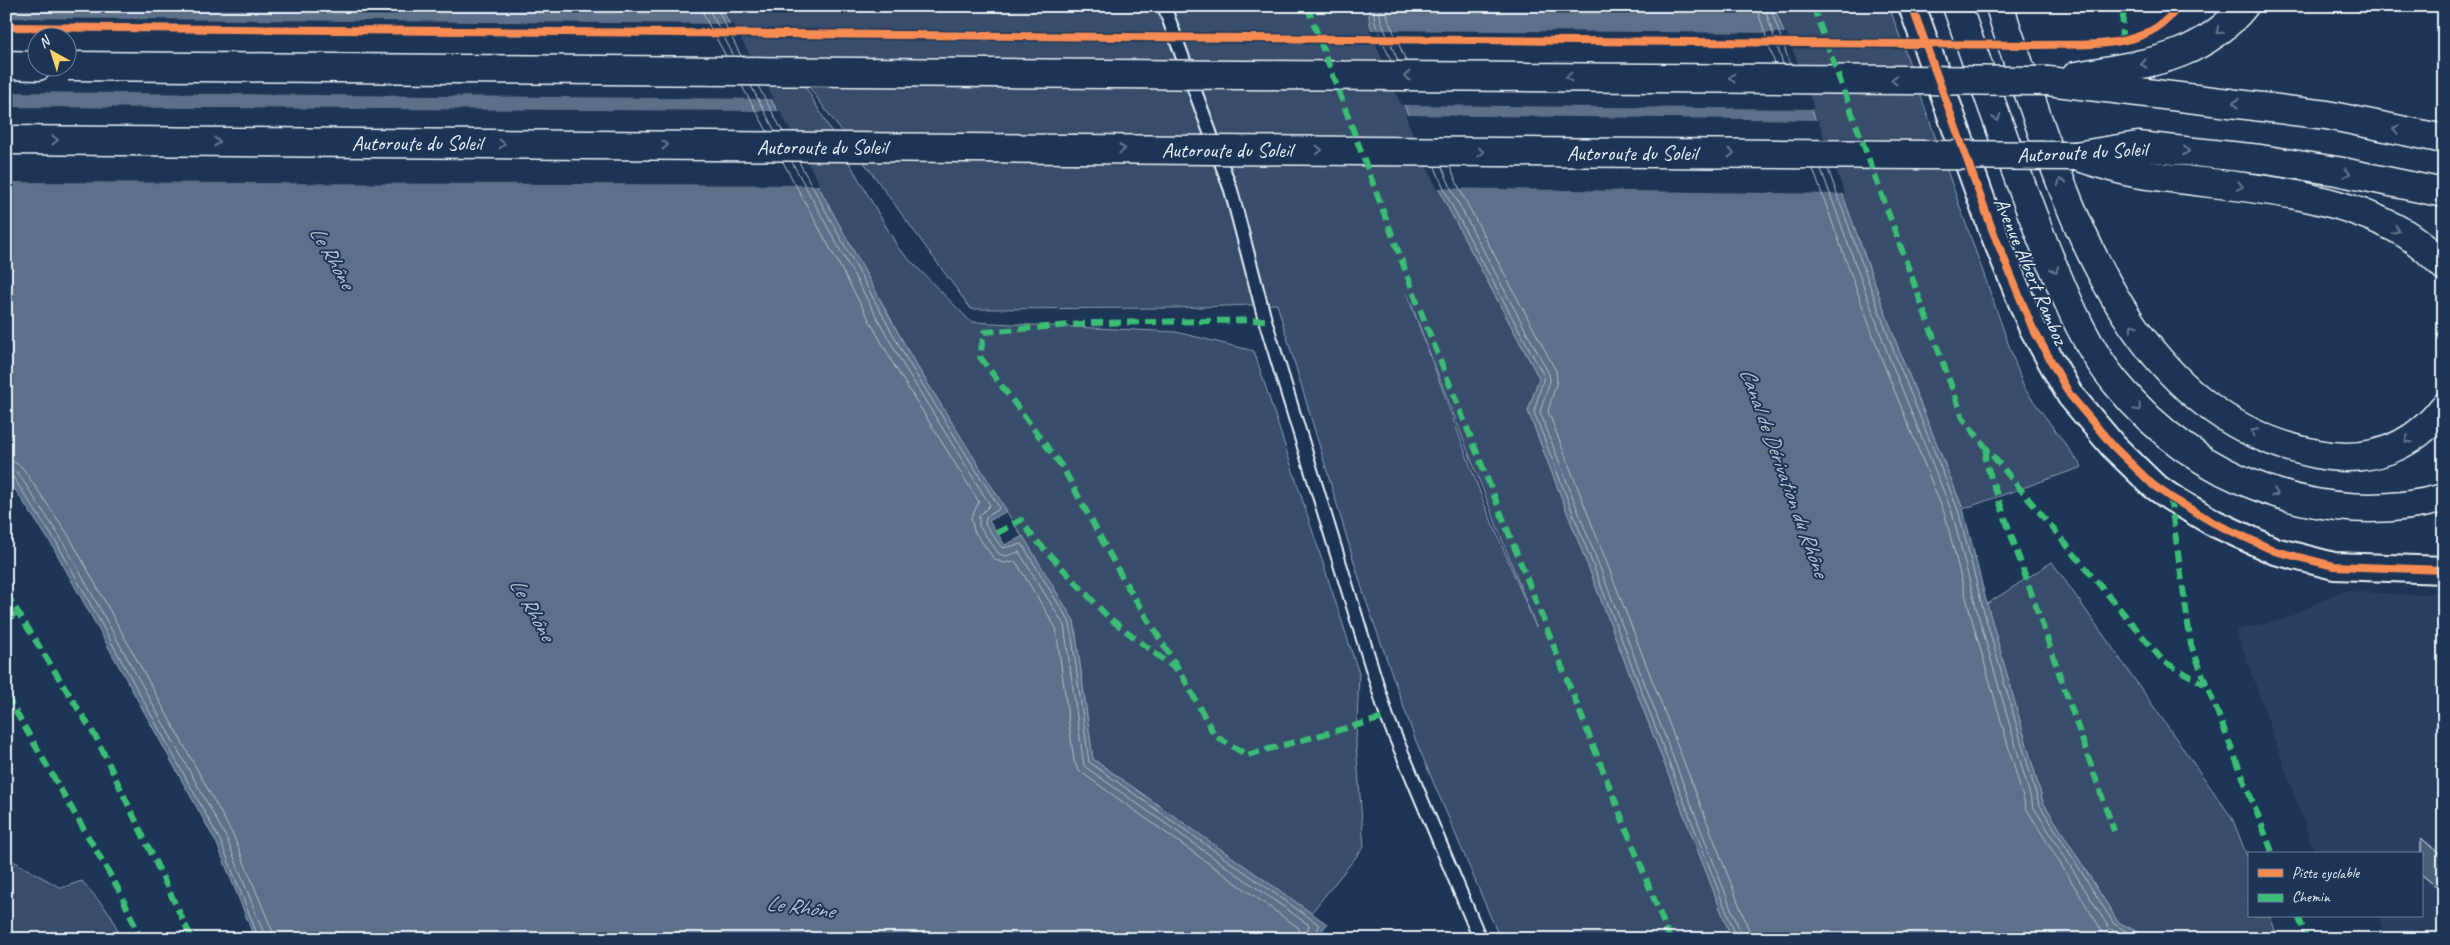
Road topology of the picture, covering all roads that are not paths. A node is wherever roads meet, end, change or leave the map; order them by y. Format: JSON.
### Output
{"nodes":[{"id":1,"x":1164,"y":6,"type":"edge"},
{"id":2,"x":1912,"y":6,"type":"edge"},
{"id":3,"x":1957,"y":6,"type":"edge"},
{"id":4,"x":2000,"y":6,"type":"edge"},
{"id":5,"x":2244,"y":6,"type":"edge"},
{"id":6,"x":6,"y":66,"type":"edge"},
{"id":7,"x":28,"y":66,"type":"edge"},
{"id":8,"x":78,"y":66,"type":"edge"},
{"id":9,"x":2048,"y":81,"type":"junction"},
{"id":10,"x":2444,"y":139,"type":"edge"},
{"id":11,"x":6,"y":140,"type":"edge"},
{"id":12,"x":2075,"y":156,"type":"junction"},
{"id":13,"x":2444,"y":193,"type":"edge"},
{"id":14,"x":2444,"y":266,"type":"edge"},
{"id":15,"x":2444,"y":407,"type":"edge"},
{"id":16,"x":2444,"y":498,"type":"edge"},
{"id":17,"x":2444,"y":570,"type":"edge"},
{"id":18,"x":1477,"y":935,"type":"edge"}],
"edges":[{"from":1,"to":18,"type":"lane"},
{"from":2,"to":17,"type":"street","name":"Avenue Albert Ramboz"},
{"from":3,"to":16,"type":"highway","one_way":true},
{"from":15,"to":4,"type":"highway","one_way":true},
{"from":5,"to":9,"type":"highway","one_way":true},
{"from":6,"to":7,"type":"highway"},
{"from":9,"to":8,"type":"highway","one_way":true,"bridge":true},
{"from":10,"to":9,"type":"highway","one_way":true},
{"from":11,"to":12,"type":"highway","name":"Autoroute du Soleil","one_way":true,"bridge":true},
{"from":12,"to":13,"type":"highway","name":"Autoroute du Soleil","one_way":true},
{"from":12,"to":14,"type":"highway","one_way":true}]}
